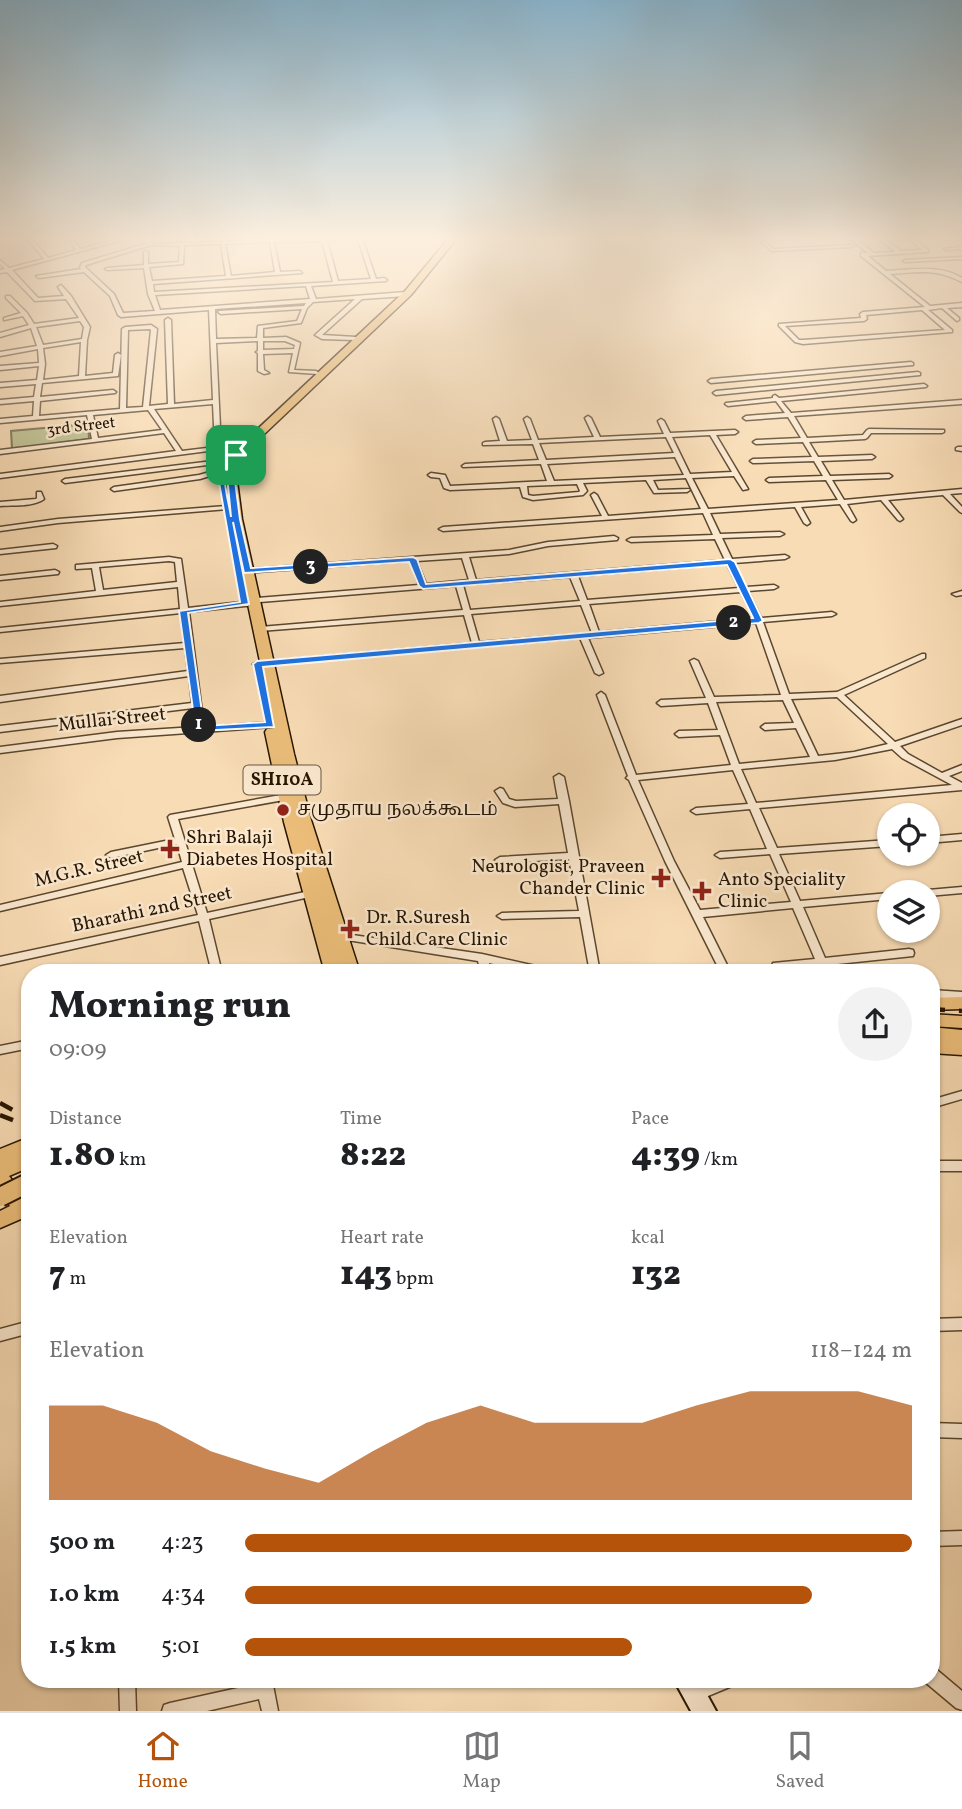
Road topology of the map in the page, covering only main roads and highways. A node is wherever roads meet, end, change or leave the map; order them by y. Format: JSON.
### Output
{"nodes":[{"id":1,"x":378,"y":318,"type":"edge"},
{"id":2,"x":361,"y":334,"type":"junction"},
{"id":3,"x":225,"y":458,"type":"junction"},
{"id":4,"x":230,"y":516,"type":"junction"},
{"id":5,"x":247,"y":602,"type":"junction"},
{"id":6,"x":262,"y":664,"type":"junction"},
{"id":7,"x":291,"y":796,"type":"junction"},
{"id":8,"x":319,"y":892,"type":"junction"},
{"id":9,"x":332,"y":964,"type":"edge"},
{"id":10,"x":348,"y":964,"type":"edge"},
{"id":11,"x":940,"y":1003,"type":"edge"},
{"id":12,"x":962,"y":1003,"type":"edge"},
{"id":13,"x":940,"y":1021,"type":"edge"},
{"id":14,"x":962,"y":1023,"type":"edge"},
{"id":15,"x":940,"y":1035,"type":"edge"},
{"id":16,"x":962,"y":1037,"type":"edge"},
{"id":17,"x":940,"y":1047,"type":"edge"},
{"id":18,"x":962,"y":1048,"type":"edge"},
{"id":19,"x":21,"y":1149,"type":"edge"},
{"id":20,"x":0,"y":1157,"type":"edge"},
{"id":21,"x":21,"y":1163,"type":"edge"},
{"id":22,"x":0,"y":1171,"type":"edge"},
{"id":23,"x":0,"y":1178,"type":"edge"},
{"id":24,"x":21,"y":1186,"type":"edge"},
{"id":25,"x":0,"y":1196,"type":"edge"},
{"id":26,"x":21,"y":1201,"type":"edge"},
{"id":27,"x":21,"y":1210,"type":"edge"},
{"id":28,"x":0,"y":1220,"type":"edge"}],
"edges":[{"from":1,"to":2,"type":"main road"},
{"from":2,"to":3,"type":"main road"},
{"from":2,"to":3,"type":"main road"},
{"from":3,"to":4,"type":"main road","number":"SH110A"},
{"from":3,"to":4,"type":"main road","number":"SH110A"},
{"from":4,"to":5,"type":"main road","number":"SH110A"},
{"from":4,"to":5,"type":"main road","number":"SH110A"},
{"from":5,"to":6,"type":"main road","number":"SH110A"},
{"from":5,"to":6,"type":"main road","number":"SH110A"},
{"from":6,"to":7,"type":"main road","number":"SH110A"},
{"from":6,"to":7,"type":"main road","number":"SH110A"},
{"from":7,"to":8,"type":"main road","number":"SH110A"},
{"from":8,"to":9,"type":"main road","number":"SH110A"},
{"from":8,"to":10,"type":"main road","number":"SH110A"},
{"from":11,"to":12,"type":"main road"},
{"from":13,"to":14,"type":"main road"},
{"from":15,"to":16,"type":"main road"},
{"from":17,"to":18,"type":"main road"},
{"from":19,"to":20,"type":"main road"},
{"from":21,"to":22,"type":"main road"},
{"from":23,"to":26,"type":"main road"},
{"from":24,"to":25,"type":"main road","bridge":true},
{"from":27,"to":28,"type":"main road"}]}
